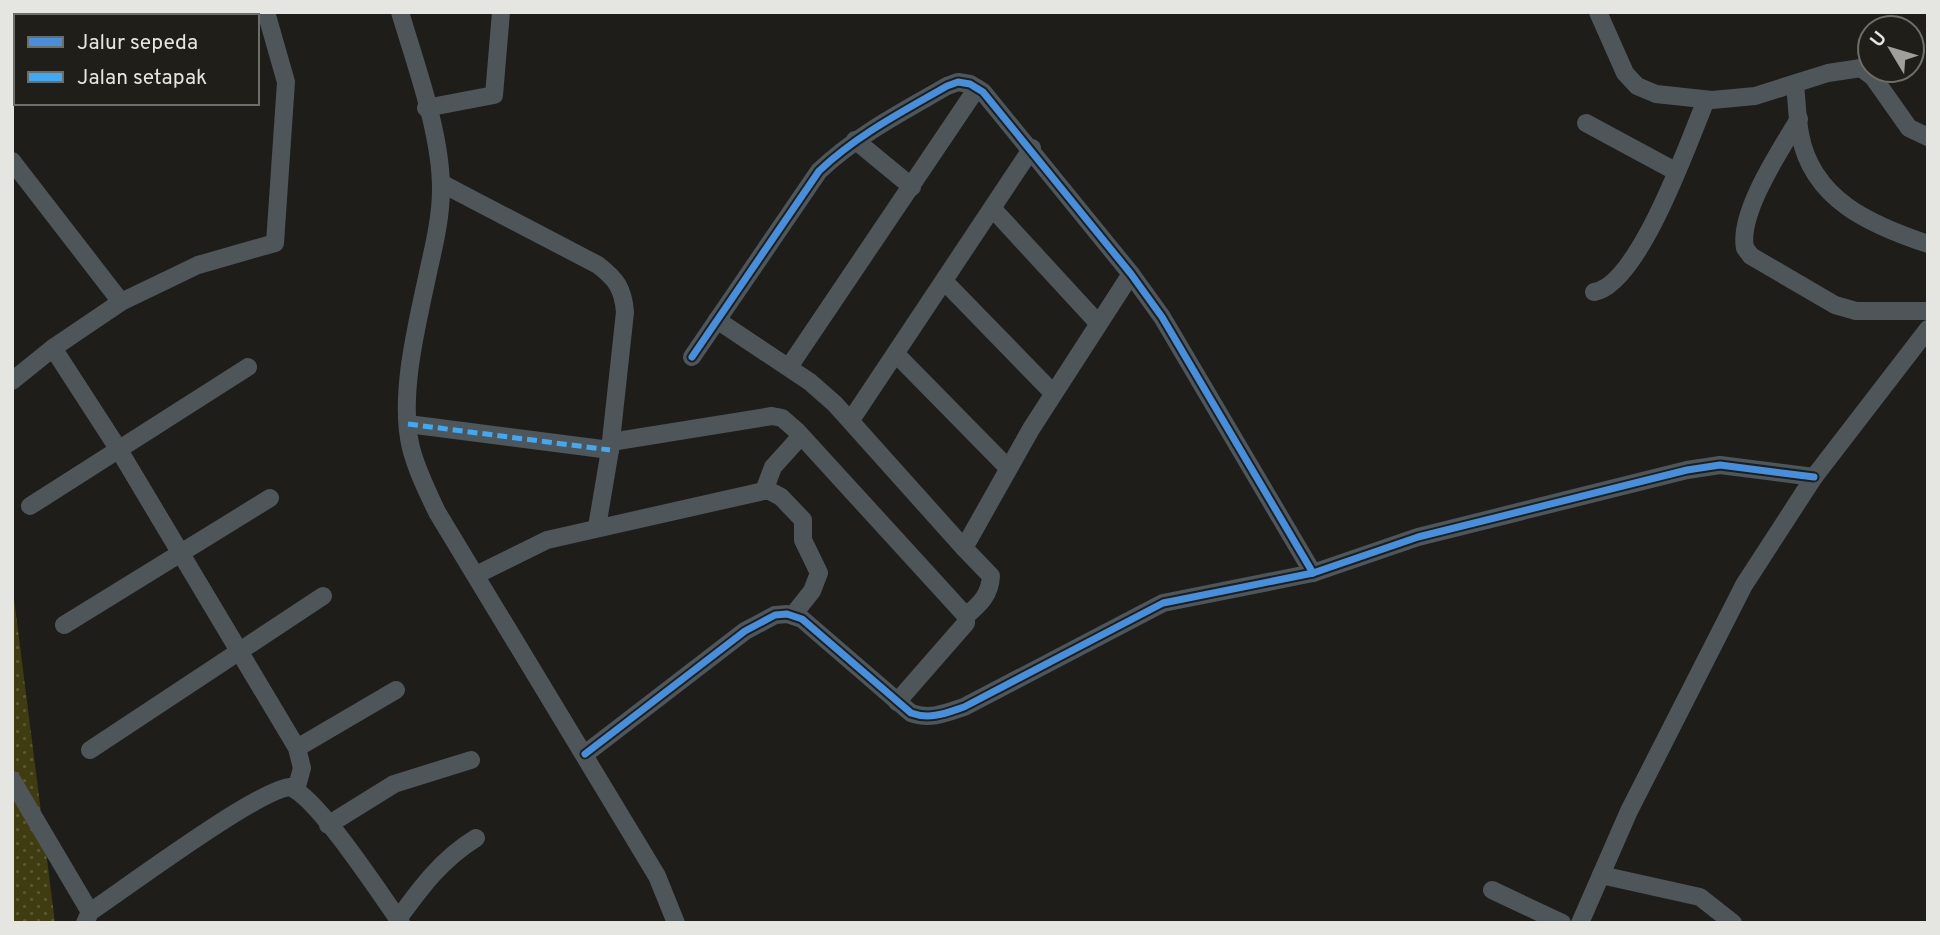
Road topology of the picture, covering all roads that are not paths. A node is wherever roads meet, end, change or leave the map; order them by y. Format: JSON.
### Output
{"nodes":[{"id":1,"x":266,"y":12,"type":"edge"},
{"id":2,"x":400,"y":12,"type":"edge"},
{"id":3,"x":501,"y":12,"type":"edge"},
{"id":4,"x":1598,"y":12,"type":"edge"},
{"id":5,"x":1795,"y":86,"type":"junction"},
{"id":6,"x":977,"y":88,"type":"junction"},
{"id":7,"x":1706,"y":100,"type":"junction"},
{"id":8,"x":426,"y":108,"type":"junction"},
{"id":9,"x":1799,"y":119,"type":"junction"},
{"id":10,"x":1586,"y":123,"type":"dead end"},
{"id":11,"x":1928,"y":137,"type":"edge"},
{"id":12,"x":855,"y":140,"type":"junction"},
{"id":13,"x":1032,"y":148,"type":"junction"},
{"id":14,"x":12,"y":161,"type":"edge"},
{"id":15,"x":1675,"y":171,"type":"junction"},
{"id":16,"x":441,"y":183,"type":"junction"},
{"id":17,"x":912,"y":187,"type":"junction"},
{"id":18,"x":993,"y":209,"type":"junction"},
{"id":19,"x":1928,"y":244,"type":"edge"},
{"id":20,"x":1131,"y":274,"type":"junction"},
{"id":21,"x":945,"y":282,"type":"junction"},
{"id":22,"x":1594,"y":292,"type":"dead end"},
{"id":23,"x":121,"y":302,"type":"junction"},
{"id":24,"x":1928,"y":311,"type":"edge"},
{"id":25,"x":718,"y":320,"type":"junction"},
{"id":26,"x":1097,"y":322,"type":"junction"},
{"id":27,"x":1928,"y":329,"type":"edge"},
{"id":28,"x":53,"y":348,"type":"junction"},
{"id":29,"x":897,"y":354,"type":"junction"},
{"id":30,"x":692,"y":357,"type":"dead end"},
{"id":31,"x":248,"y":367,"type":"dead end"},
{"id":32,"x":789,"y":367,"type":"junction"},
{"id":33,"x":12,"y":381,"type":"edge"},
{"id":34,"x":1053,"y":393,"type":"junction"},
{"id":35,"x":851,"y":420,"type":"junction"},
{"id":36,"x":408,"y":424,"type":"junction"},
{"id":37,"x":801,"y":436,"type":"junction"},
{"id":38,"x":610,"y":446,"type":"junction"},
{"id":39,"x":119,"y":450,"type":"junction"},
{"id":40,"x":1008,"y":468,"type":"junction"},
{"id":41,"x":1814,"y":477,"type":"junction"},
{"id":42,"x":764,"y":491,"type":"junction"},
{"id":43,"x":270,"y":498,"type":"dead end"},
{"id":44,"x":30,"y":506,"type":"dead end"},
{"id":45,"x":597,"y":527,"type":"junction"},
{"id":46,"x":964,"y":548,"type":"junction"},
{"id":47,"x":180,"y":554,"type":"junction"},
{"id":48,"x":1312,"y":573,"type":"junction"},
{"id":49,"x":476,"y":575,"type":"junction"},
{"id":50,"x":323,"y":596,"type":"dead end"},
{"id":51,"x":793,"y":615,"type":"junction"},
{"id":52,"x":966,"y":616,"type":"junction"},
{"id":53,"x":64,"y":625,"type":"dead end"},
{"id":54,"x":241,"y":652,"type":"junction"},
{"id":55,"x":396,"y":690,"type":"dead end"},
{"id":56,"x":897,"y":702,"type":"junction"},
{"id":57,"x":297,"y":748,"type":"junction"},
{"id":58,"x":90,"y":750,"type":"dead end"},
{"id":59,"x":585,"y":754,"type":"junction"},
{"id":60,"x":471,"y":760,"type":"dead end"},
{"id":61,"x":12,"y":780,"type":"edge"},
{"id":62,"x":296,"y":790,"type":"junction"},
{"id":63,"x":328,"y":825,"type":"junction"},
{"id":64,"x":477,"y":838,"type":"dead end"},
{"id":65,"x":1601,"y":875,"type":"junction"},
{"id":66,"x":1492,"y":890,"type":"dead end"},
{"id":67,"x":88,"y":917,"type":"edge"},
{"id":68,"x":400,"y":921,"type":"edge"},
{"id":69,"x":676,"y":923,"type":"edge"},
{"id":70,"x":1562,"y":923,"type":"edge"},
{"id":71,"x":1580,"y":923,"type":"edge"},
{"id":72,"x":1733,"y":923,"type":"edge"}],
"edges":[{"from":1,"to":23,"type":"street"},
{"from":2,"to":8,"type":"street"},
{"from":3,"to":8,"type":"street"},
{"from":4,"to":7,"type":"street"},
{"from":5,"to":7,"type":"street"},
{"from":5,"to":9,"type":"street"},
{"from":5,"to":11,"type":"street"},
{"from":6,"to":12,"type":"street"},
{"from":6,"to":13,"type":"street"},
{"from":6,"to":17,"type":"street"},
{"from":7,"to":15,"type":"street"},
{"from":8,"to":16,"type":"street"},
{"from":9,"to":19,"type":"street"},
{"from":9,"to":24,"type":"street"},
{"from":10,"to":15,"type":"street"},
{"from":12,"to":17,"type":"street"},
{"from":12,"to":25,"type":"street"},
{"from":13,"to":18,"type":"street"},
{"from":13,"to":20,"type":"street"},
{"from":14,"to":23,"type":"street"},
{"from":15,"to":22,"type":"street"},
{"from":16,"to":36,"type":"street"},
{"from":16,"to":38,"type":"street"},
{"from":17,"to":32,"type":"street"},
{"from":18,"to":21,"type":"street"},
{"from":18,"to":26,"type":"street"},
{"from":20,"to":26,"type":"street"},
{"from":20,"to":48,"type":"street"},
{"from":21,"to":29,"type":"street"},
{"from":21,"to":34,"type":"street"},
{"from":23,"to":28,"type":"street"},
{"from":25,"to":30,"type":"street"},
{"from":25,"to":32,"type":"street"},
{"from":26,"to":34,"type":"street"},
{"from":27,"to":41,"type":"street"},
{"from":28,"to":33,"type":"street"},
{"from":28,"to":39,"type":"street"},
{"from":29,"to":35,"type":"street"},
{"from":29,"to":40,"type":"street"},
{"from":31,"to":39,"type":"street"},
{"from":32,"to":35,"type":"street"},
{"from":34,"to":40,"type":"street"},
{"from":35,"to":46,"type":"street"},
{"from":36,"to":38,"type":"street"},
{"from":36,"to":49,"type":"street"},
{"from":37,"to":38,"type":"street"},
{"from":37,"to":42,"type":"street"},
{"from":37,"to":52,"type":"street"},
{"from":38,"to":45,"type":"street"},
{"from":39,"to":44,"type":"street"},
{"from":39,"to":47,"type":"street"},
{"from":40,"to":46,"type":"street"},
{"from":41,"to":48,"type":"street"},
{"from":41,"to":65,"type":"street"},
{"from":42,"to":45,"type":"street"},
{"from":42,"to":51,"type":"street"},
{"from":43,"to":47,"type":"street"},
{"from":45,"to":49,"type":"street"},
{"from":46,"to":52,"type":"street"},
{"from":47,"to":53,"type":"street"},
{"from":47,"to":54,"type":"street"},
{"from":48,"to":56,"type":"street"},
{"from":49,"to":59,"type":"street"},
{"from":50,"to":54,"type":"street"},
{"from":51,"to":56,"type":"street"},
{"from":51,"to":59,"type":"street"},
{"from":52,"to":56,"type":"street"},
{"from":54,"to":57,"type":"street"},
{"from":54,"to":58,"type":"street"},
{"from":55,"to":57,"type":"street"},
{"from":57,"to":62,"type":"street"},
{"from":59,"to":69,"type":"street"},
{"from":60,"to":63,"type":"street"},
{"from":61,"to":67,"type":"street"},
{"from":62,"to":63,"type":"street"},
{"from":62,"to":67,"type":"street"},
{"from":63,"to":68,"type":"street"},
{"from":64,"to":68,"type":"street"},
{"from":65,"to":71,"type":"street"},
{"from":65,"to":72,"type":"street"},
{"from":66,"to":70,"type":"street"}]}
